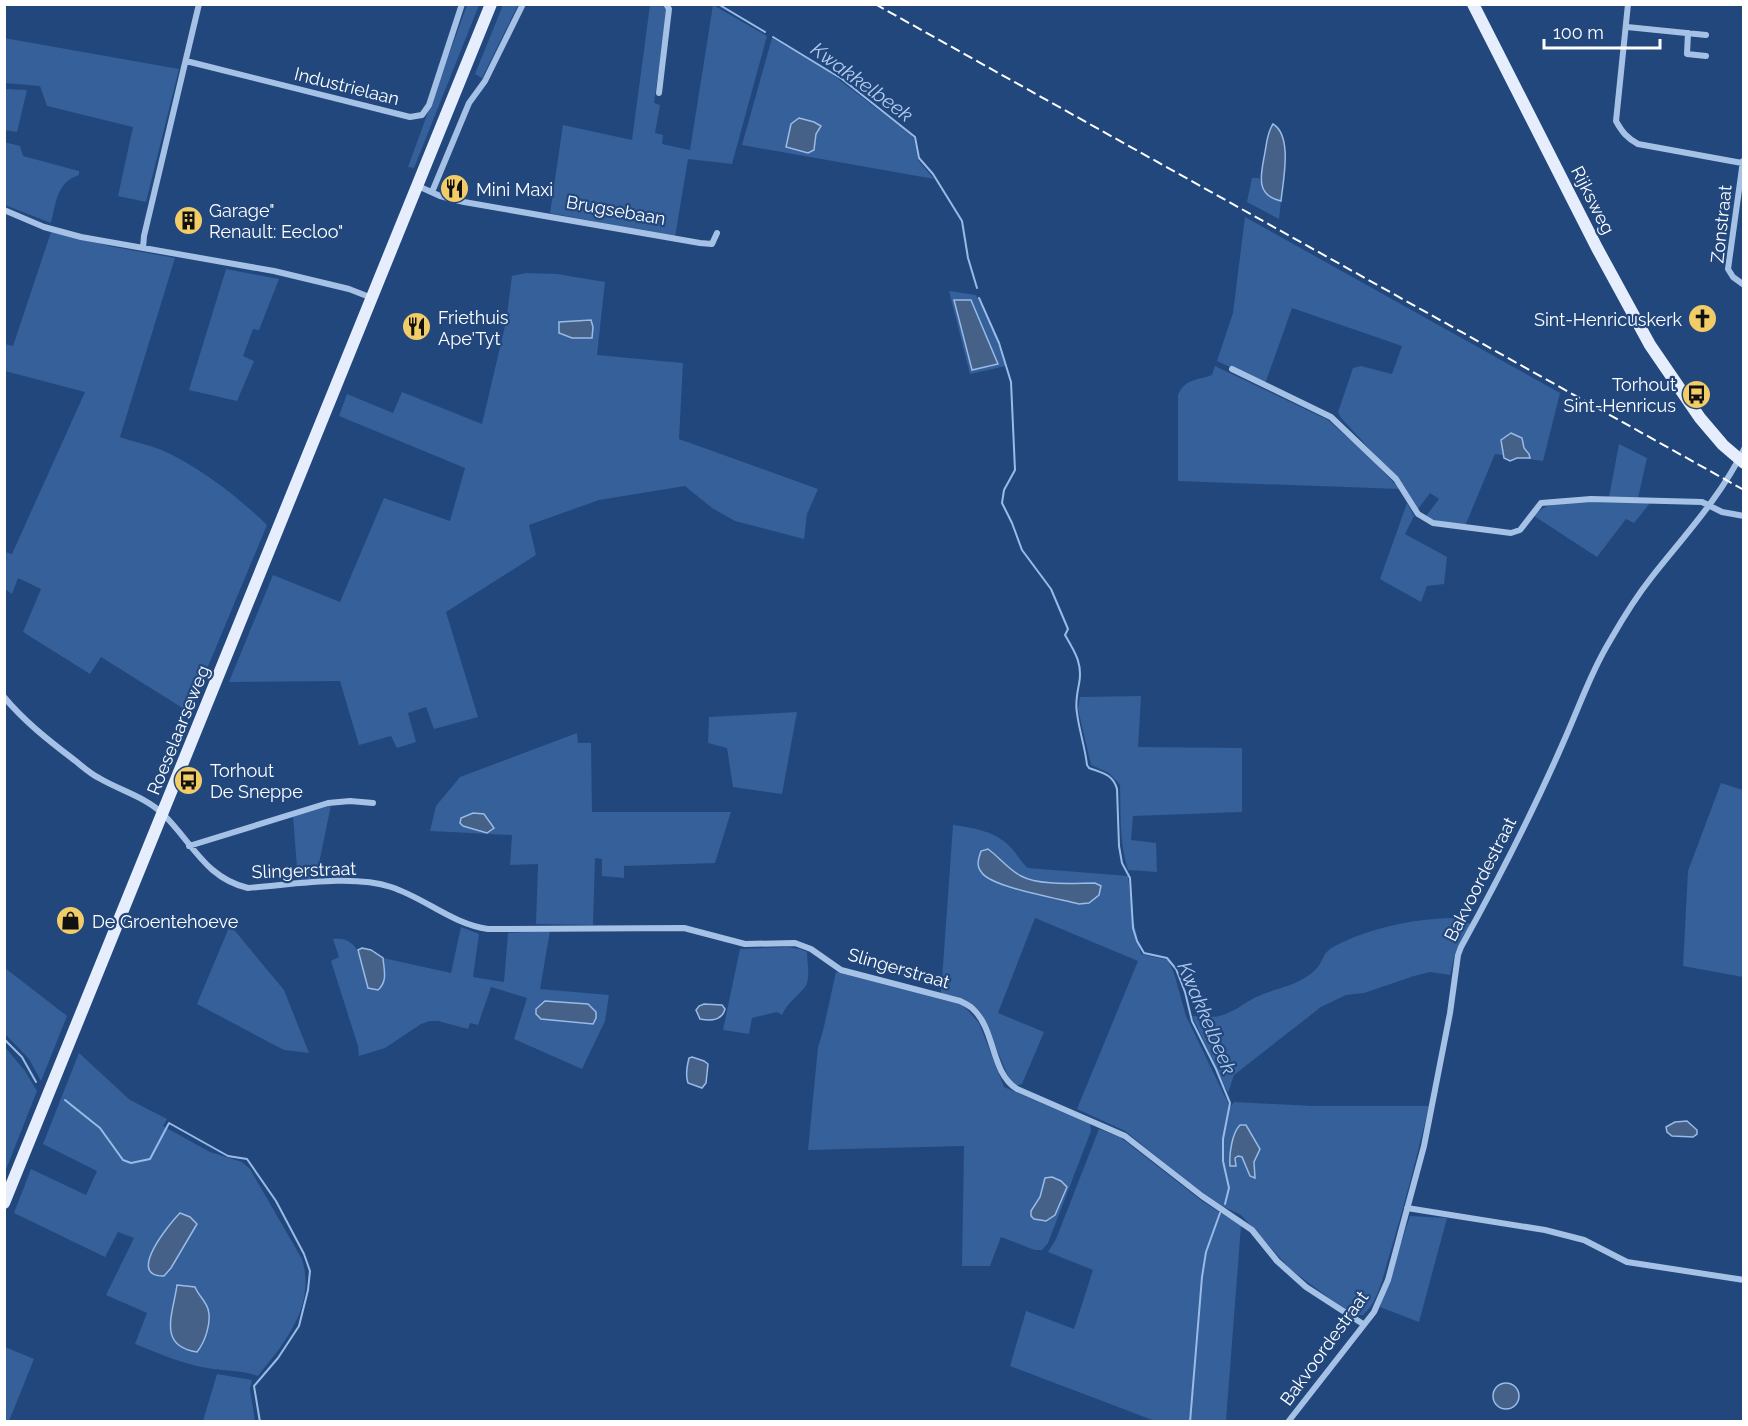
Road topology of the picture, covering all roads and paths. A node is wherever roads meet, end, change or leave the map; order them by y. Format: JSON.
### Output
{"nodes":[{"id":1,"x":200,"y":4,"type":"edge"},
{"id":2,"x":462,"y":4,"type":"edge"},
{"id":3,"x":491,"y":4,"type":"edge"},
{"id":4,"x":523,"y":4,"type":"edge"},
{"id":5,"x":666,"y":4,"type":"edge"},
{"id":6,"x":1473,"y":4,"type":"edge"},
{"id":7,"x":1628,"y":4,"type":"edge"},
{"id":8,"x":1627,"y":27,"type":"junction"},
{"id":9,"x":1688,"y":33,"type":"junction"},
{"id":10,"x":1706,"y":35,"type":"dead end"},
{"id":11,"x":1706,"y":56,"type":"dead end"},
{"id":12,"x":186,"y":61,"type":"junction"},
{"id":13,"x":659,"y":93,"type":"dead end"},
{"id":14,"x":1743,"y":162,"type":"edge"},
{"id":15,"x":418,"y":186,"type":"junction"},
{"id":16,"x":432,"y":192,"type":"junction"},
{"id":17,"x":4,"y":210,"type":"edge"},
{"id":18,"x":717,"y":232,"type":"dead end"},
{"id":19,"x":143,"y":248,"type":"junction"},
{"id":20,"x":1743,"y":285,"type":"edge"},
{"id":21,"x":372,"y":298,"type":"junction"},
{"id":22,"x":1232,"y":369,"type":"dead end"},
{"id":23,"x":1742,"y":455,"type":"edge"},
{"id":24,"x":1710,"y":505,"type":"junction"},
{"id":25,"x":1743,"y":516,"type":"edge"},
{"id":26,"x":4,"y":697,"type":"edge"},
{"id":27,"x":373,"y":803,"type":"dead end"},
{"id":28,"x":163,"y":814,"type":"junction"},
{"id":29,"x":189,"y":846,"type":"junction"},
{"id":30,"x":4,"y":1203,"type":"edge"},
{"id":31,"x":1407,"y":1208,"type":"junction"},
{"id":32,"x":1743,"y":1280,"type":"edge"},
{"id":33,"x":1363,"y":1324,"type":"junction"},
{"id":34,"x":1288,"y":1422,"type":"edge"}],
"edges":[{"from":1,"to":12,"type":"street"},
{"from":2,"to":12,"type":"street","name":"Industrielaan"},
{"from":3,"to":15,"type":"main road"},
{"from":4,"to":16,"type":"street"},
{"from":5,"to":13,"type":"street"},
{"from":6,"to":23,"type":"main road","name":"Rijksweg"},
{"from":7,"to":8,"type":"street"},
{"from":8,"to":9,"type":"street"},
{"from":8,"to":14,"type":"street"},
{"from":9,"to":10,"type":"street"},
{"from":9,"to":11,"type":"street"},
{"from":12,"to":19,"type":"street"},
{"from":14,"to":20,"type":"street","name":"Zonstraat"},
{"from":15,"to":16,"type":"street","name":"Brugsebaan"},
{"from":15,"to":21,"type":"main road","name":"Roeselaarseweg"},
{"from":16,"to":18,"type":"street","name":"Brugsebaan"},
{"from":17,"to":19,"type":"street"},
{"from":19,"to":21,"type":"street"},
{"from":21,"to":28,"type":"main road","name":"Roeselaarseweg"},
{"from":22,"to":24,"type":"street"},
{"from":23,"to":24,"type":"street","name":"Bakvoordestraat"},
{"from":24,"to":25,"type":"street"},
{"from":24,"to":31,"type":"street","name":"Bakvoordestraat"},
{"from":26,"to":28,"type":"street","name":"Slingerstraat"},
{"from":27,"to":29,"type":"street"},
{"from":28,"to":29,"type":"street","name":"Slingerstraat"},
{"from":28,"to":30,"type":"main road","name":"Roeselaarseweg"},
{"from":29,"to":33,"type":"street","name":"Slingerstraat"},
{"from":31,"to":32,"type":"street"},
{"from":31,"to":33,"type":"street","name":"Bakvoordestraat"},
{"from":33,"to":34,"type":"street","name":"Bakvoordestraat"}]}
